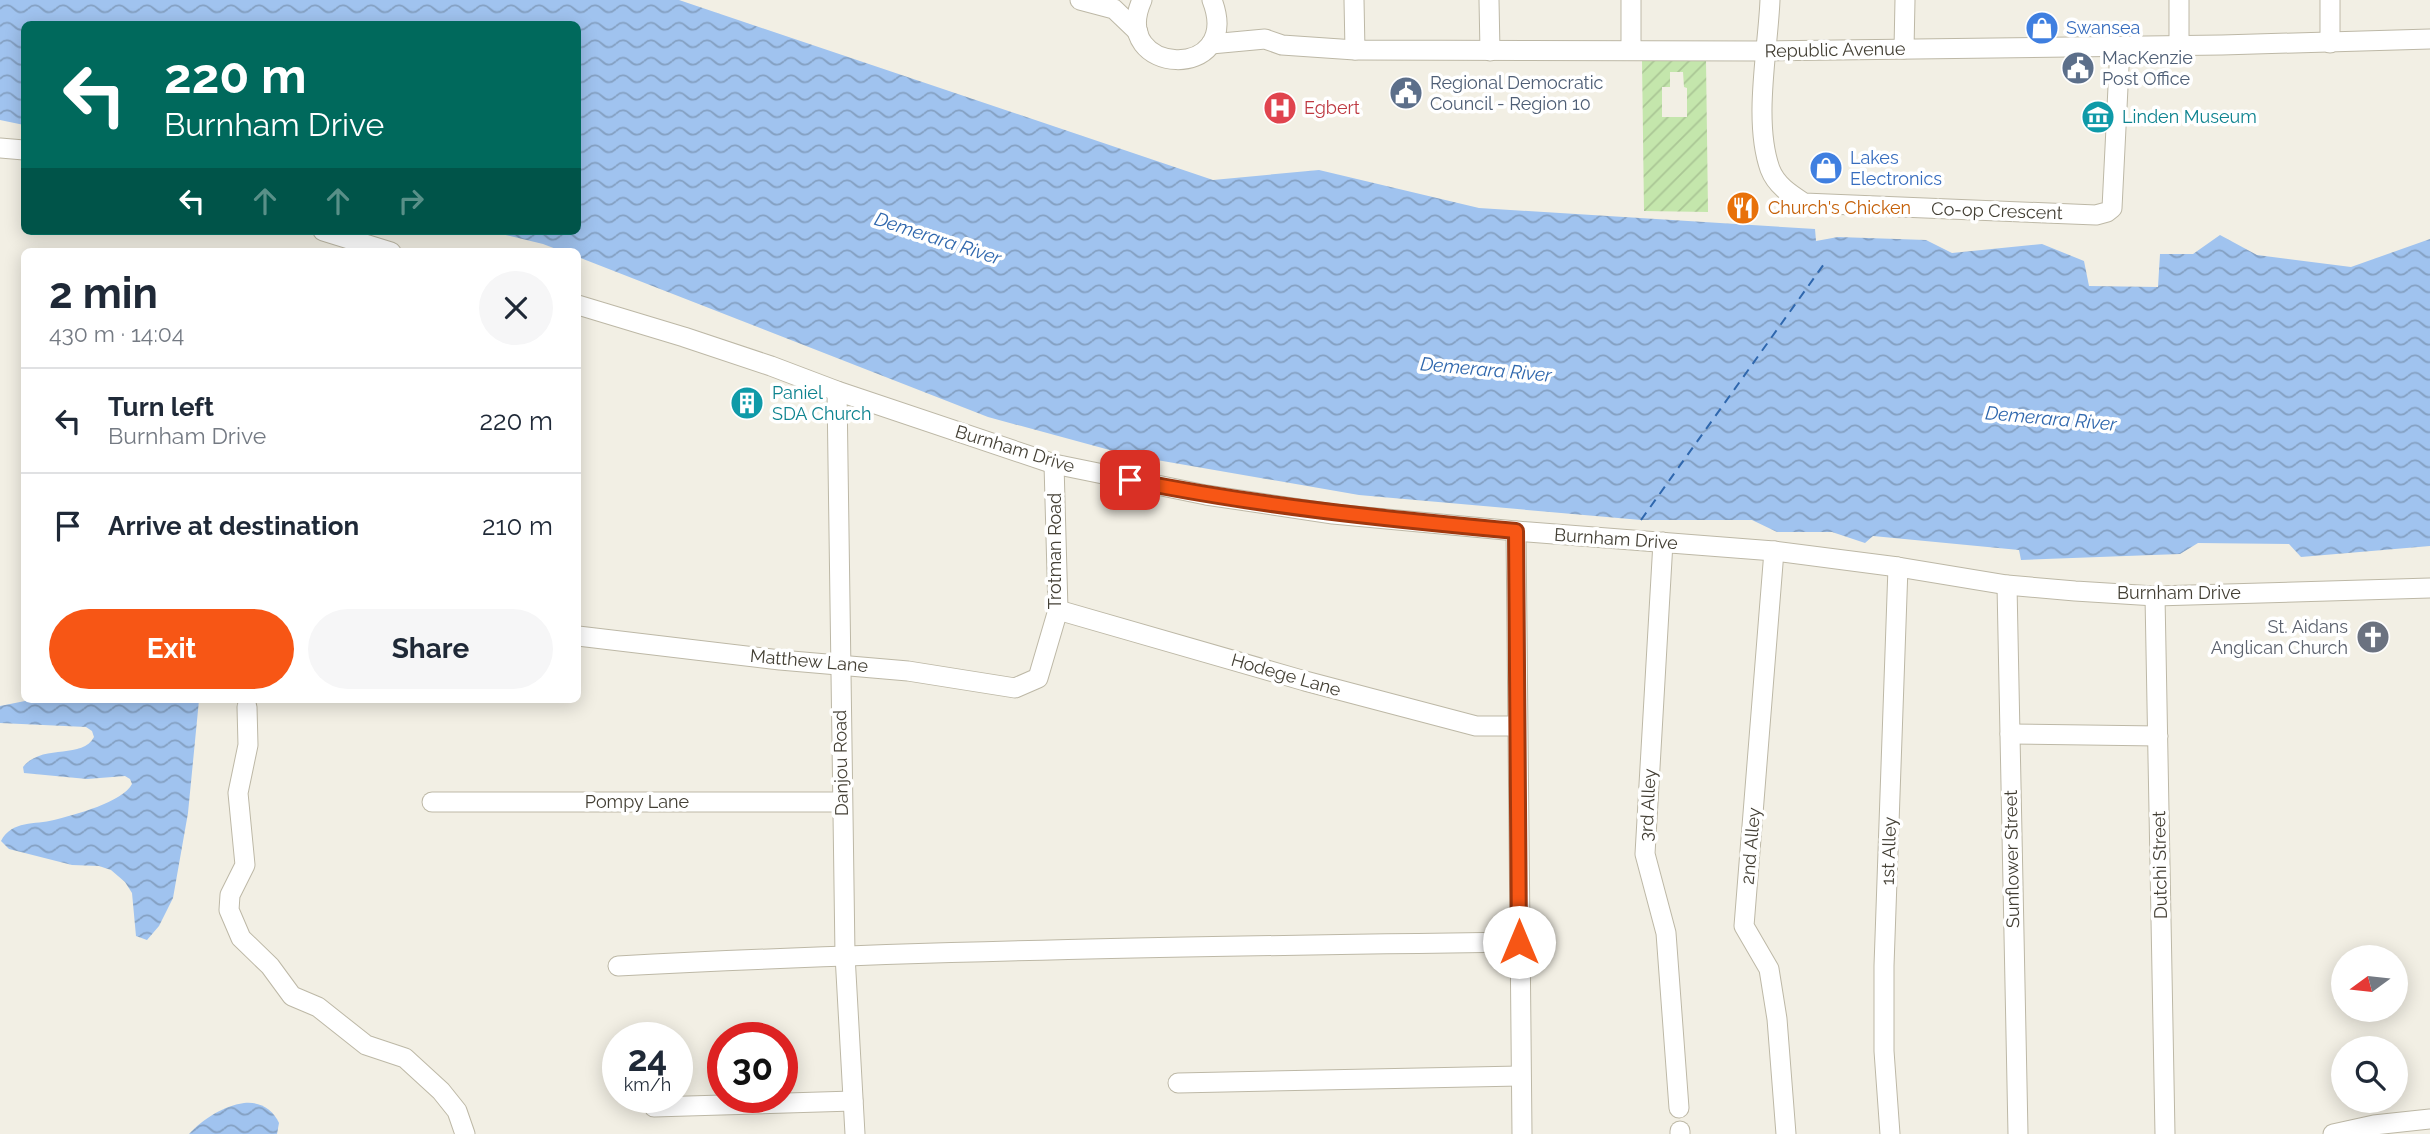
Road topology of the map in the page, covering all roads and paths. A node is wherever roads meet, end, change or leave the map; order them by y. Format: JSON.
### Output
{"nodes":[{"id":1,"x":1080,"y":0,"type":"edge"},
{"id":2,"x":1140,"y":0,"type":"edge"},
{"id":3,"x":1213,"y":0,"type":"edge"},
{"id":4,"x":1354,"y":0,"type":"edge"},
{"id":5,"x":1489,"y":0,"type":"edge"},
{"id":6,"x":1631,"y":0,"type":"edge"},
{"id":7,"x":1770,"y":0,"type":"edge"},
{"id":8,"x":1906,"y":0,"type":"edge"},
{"id":9,"x":2179,"y":0,"type":"edge"},
{"id":10,"x":2330,"y":0,"type":"edge"},
{"id":11,"x":1114,"y":9,"type":"junction"},
{"id":12,"x":1138,"y":32,"type":"junction"},
{"id":13,"x":2430,"y":39,"type":"edge"},
{"id":14,"x":1242,"y":40,"type":"junction"},
{"id":15,"x":2330,"y":43,"type":"junction"},
{"id":16,"x":1211,"y":44,"type":"junction"},
{"id":17,"x":2179,"y":45,"type":"junction"},
{"id":18,"x":2120,"y":47,"type":"junction"},
{"id":19,"x":1904,"y":48,"type":"junction"},
{"id":20,"x":1355,"y":50,"type":"junction"},
{"id":21,"x":1632,"y":50,"type":"junction"},
{"id":22,"x":1490,"y":51,"type":"junction"},
{"id":23,"x":1766,"y":51,"type":"junction"},
{"id":24,"x":0,"y":148,"type":"edge"},
{"id":25,"x":21,"y":150,"type":"edge"},
{"id":26,"x":336,"y":235,"type":"edge"},
{"id":27,"x":378,"y":248,"type":"edge"},
{"id":28,"x":581,"y":307,"type":"edge"},
{"id":29,"x":836,"y":391,"type":"junction"},
{"id":30,"x":1054,"y":464,"type":"junction"},
{"id":31,"x":1516,"y":531,"type":"junction"},
{"id":32,"x":1663,"y":542,"type":"junction"},
{"id":33,"x":1774,"y":551,"type":"junction"},
{"id":34,"x":1898,"y":567,"type":"junction"},
{"id":35,"x":2007,"y":584,"type":"junction"},
{"id":36,"x":2430,"y":588,"type":"edge"},
{"id":37,"x":2155,"y":596,"type":"junction"},
{"id":38,"x":1058,"y":610,"type":"junction"},
{"id":39,"x":581,"y":636,"type":"edge"},
{"id":40,"x":839,"y":663,"type":"junction"},
{"id":41,"x":1038,"y":678,"type":"joint"},
{"id":42,"x":247,"y":708,"type":"dead end"},
{"id":43,"x":1517,"y":726,"type":"junction"},
{"id":44,"x":2010,"y":734,"type":"junction"},
{"id":45,"x":2158,"y":736,"type":"junction"},
{"id":46,"x":432,"y":802,"type":"dead end"},
{"id":47,"x":841,"y":802,"type":"junction"},
{"id":48,"x":1519,"y":942,"type":"junction"},
{"id":49,"x":845,"y":955,"type":"junction"},
{"id":50,"x":618,"y":966,"type":"dead end"},
{"id":51,"x":1520,"y":1076,"type":"junction"},
{"id":52,"x":1178,"y":1083,"type":"dead end"},
{"id":53,"x":853,"y":1101,"type":"junction"},
{"id":54,"x":693,"y":1106,"type":"edge"},
{"id":55,"x":1679,"y":1108,"type":"dead end"},
{"id":56,"x":2430,"y":1119,"type":"edge"},
{"id":57,"x":466,"y":1134,"type":"edge"},
{"id":58,"x":855,"y":1134,"type":"edge"},
{"id":59,"x":1522,"y":1134,"type":"edge"},
{"id":60,"x":1786,"y":1134,"type":"edge"},
{"id":61,"x":1890,"y":1134,"type":"edge"},
{"id":62,"x":2018,"y":1134,"type":"edge"},
{"id":63,"x":2165,"y":1134,"type":"edge"},
{"id":64,"x":2333,"y":1134,"type":"edge"}],
"edges":[{"from":1,"to":11,"type":"street"},
{"from":2,"to":11,"type":"street"},
{"from":2,"to":12,"type":"street"},
{"from":3,"to":14,"type":"street"},
{"from":3,"to":16,"type":"street"},
{"from":4,"to":20,"type":"street"},
{"from":5,"to":22,"type":"street"},
{"from":6,"to":21,"type":"street"},
{"from":7,"to":23,"type":"street"},
{"from":8,"to":19,"type":"street"},
{"from":9,"to":17,"type":"street"},
{"from":10,"to":15,"type":"street"},
{"from":11,"to":12,"type":"street"},
{"from":12,"to":16,"type":"street"},
{"from":13,"to":15,"type":"street","name":"Republic Avenue"},
{"from":14,"to":16,"type":"street","name":"Republic Avenue"},
{"from":14,"to":20,"type":"street","name":"Republic Avenue"},
{"from":15,"to":17,"type":"street","name":"Republic Avenue"},
{"from":17,"to":18,"type":"street","name":"Republic Avenue"},
{"from":18,"to":19,"type":"street","name":"Republic Avenue"},
{"from":18,"to":23,"type":"street","name":"Co-op Crescent"},
{"from":19,"to":23,"type":"street","name":"Republic Avenue"},
{"from":20,"to":22,"type":"street","name":"Republic Avenue"},
{"from":21,"to":22,"type":"street","name":"Republic Avenue"},
{"from":21,"to":23,"type":"street","name":"Republic Avenue"},
{"from":24,"to":25,"type":"street"},
{"from":26,"to":27,"type":"street"},
{"from":28,"to":29,"type":"street","name":"Burnham Drive"},
{"from":29,"to":30,"type":"street","name":"Burnham Drive"},
{"from":29,"to":40,"type":"street","name":"Danjou Road"},
{"from":30,"to":31,"type":"street","name":"Burnham Drive"},
{"from":30,"to":38,"type":"street","name":"Trotman Road"},
{"from":31,"to":32,"type":"street","name":"Burnham Drive"},
{"from":31,"to":43,"type":"street"},
{"from":32,"to":33,"type":"street","name":"Burnham Drive"},
{"from":32,"to":55,"type":"street","name":"3rd Alley"},
{"from":33,"to":34,"type":"street","name":"Burnham Drive"},
{"from":33,"to":60,"type":"street","name":"2nd Alley"},
{"from":34,"to":35,"type":"street","name":"Burnham Drive"},
{"from":34,"to":61,"type":"street","name":"1st Alley"},
{"from":35,"to":37,"type":"street","name":"Burnham Drive"},
{"from":35,"to":44,"type":"street","name":"Sunflower Street"},
{"from":36,"to":37,"type":"street","name":"Burnham Drive"},
{"from":37,"to":45,"type":"street","name":"Dutchi Street"},
{"from":38,"to":41,"type":"street","name":"Trotman Road"},
{"from":38,"to":43,"type":"street","name":"Hodege Lane"},
{"from":39,"to":40,"type":"street","name":"Matthew Lane"},
{"from":40,"to":41,"type":"street","name":"Matthew Lane"},
{"from":40,"to":47,"type":"street","name":"Danjou Road"},
{"from":42,"to":57,"type":"street"},
{"from":43,"to":48,"type":"street"},
{"from":44,"to":45,"type":"street"},
{"from":44,"to":62,"type":"street","name":"Sunflower Street"},
{"from":45,"to":63,"type":"street","name":"Dutchi Street"},
{"from":46,"to":47,"type":"street","name":"Pompy Lane"},
{"from":47,"to":49,"type":"street","name":"Danjou Road"},
{"from":48,"to":49,"type":"street"},
{"from":48,"to":51,"type":"street"},
{"from":49,"to":50,"type":"street"},
{"from":49,"to":53,"type":"street","name":"Danjou Road"},
{"from":51,"to":52,"type":"street"},
{"from":51,"to":59,"type":"street"},
{"from":53,"to":54,"type":"street"},
{"from":53,"to":58,"type":"street","name":"Danjou Road"},
{"from":56,"to":64,"type":"street"}]}
